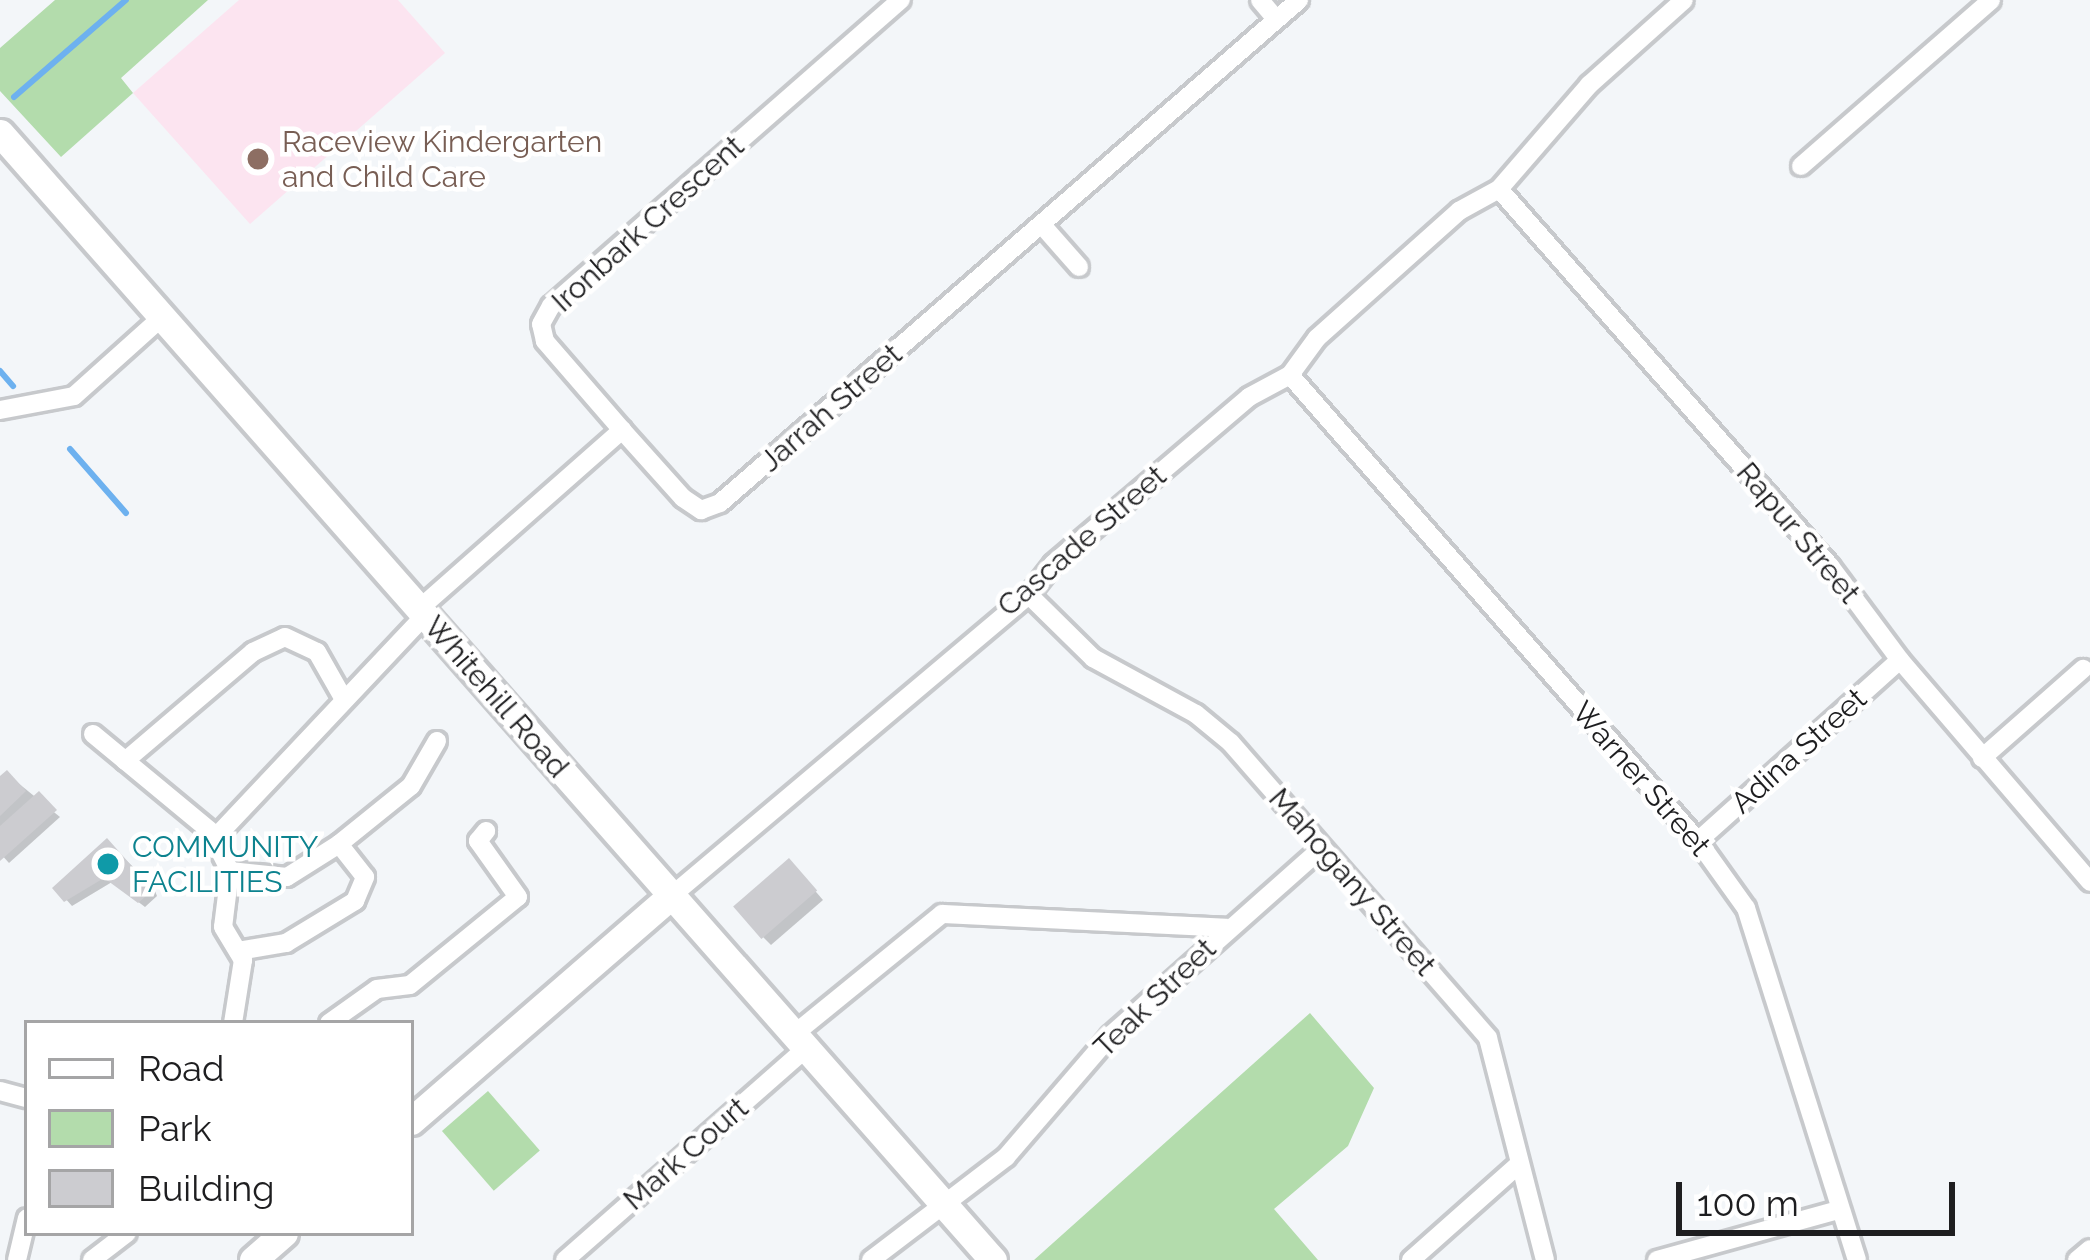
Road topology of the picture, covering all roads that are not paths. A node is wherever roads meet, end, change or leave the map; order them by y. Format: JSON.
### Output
{"nodes":[{"id":1,"x":901,"y":0,"type":"edge"},
{"id":2,"x":1260,"y":0,"type":"edge"},
{"id":3,"x":1299,"y":0,"type":"edge"},
{"id":4,"x":1684,"y":0,"type":"edge"},
{"id":5,"x":1991,"y":0,"type":"edge"},
{"id":6,"x":1276,"y":19,"type":"junction"},
{"id":7,"x":0,"y":133,"type":"edge"},
{"id":8,"x":1801,"y":166,"type":"dead end"},
{"id":9,"x":1499,"y":189,"type":"junction"},
{"id":10,"x":1042,"y":225,"type":"junction"},
{"id":11,"x":1079,"y":268,"type":"dead end"},
{"id":12,"x":162,"y":317,"type":"junction"},
{"id":13,"x":1290,"y":375,"type":"junction"},
{"id":14,"x":0,"y":410,"type":"edge"},
{"id":15,"x":622,"y":430,"type":"junction"},
{"id":16,"x":1029,"y":596,"type":"junction"},
{"id":17,"x":422,"y":612,"type":"junction"},
{"id":18,"x":1900,"y":660,"type":"junction"},
{"id":19,"x":2083,"y":669,"type":"dead end"},
{"id":20,"x":342,"y":696,"type":"junction"},
{"id":21,"x":93,"y":734,"type":"dead end"},
{"id":22,"x":437,"y":741,"type":"dead end"},
{"id":23,"x":1982,"y":758,"type":"junction"},
{"id":24,"x":124,"y":760,"type":"junction"},
{"id":25,"x":486,"y":831,"type":"dead end"},
{"id":26,"x":214,"y":839,"type":"junction"},
{"id":27,"x":1698,"y":841,"type":"junction"},
{"id":28,"x":339,"y":844,"type":"junction"},
{"id":29,"x":1322,"y":848,"type":"junction"},
{"id":30,"x":230,"y":871,"type":"junction"},
{"id":31,"x":2090,"y":882,"type":"edge"},
{"id":32,"x":670,"y":897,"type":"junction"},
{"id":33,"x":1227,"y":928,"type":"junction"},
{"id":34,"x":238,"y":951,"type":"junction"},
{"id":35,"x":233,"y":1020,"type":"edge"},
{"id":36,"x":333,"y":1020,"type":"edge"},
{"id":37,"x":800,"y":1042,"type":"junction"},
{"id":38,"x":414,"y":1118,"type":"edge"},
{"id":39,"x":1517,"y":1166,"type":"junction"},
{"id":40,"x":943,"y":1202,"type":"junction"},
{"id":41,"x":1838,"y":1210,"type":"junction"},
{"id":42,"x":24,"y":1229,"type":"edge"},
{"id":43,"x":123,"y":1236,"type":"edge"},
{"id":44,"x":281,"y":1236,"type":"edge"},
{"id":45,"x":2090,"y":1249,"type":"edge"},
{"id":46,"x":16,"y":1260,"type":"edge"},
{"id":47,"x":92,"y":1260,"type":"edge"},
{"id":48,"x":253,"y":1260,"type":"edge"},
{"id":49,"x":565,"y":1260,"type":"edge"},
{"id":50,"x":871,"y":1260,"type":"edge"},
{"id":51,"x":993,"y":1260,"type":"edge"},
{"id":52,"x":1411,"y":1260,"type":"edge"},
{"id":53,"x":1545,"y":1260,"type":"edge"},
{"id":54,"x":1657,"y":1260,"type":"edge"},
{"id":55,"x":1857,"y":1260,"type":"edge"},
{"id":56,"x":2077,"y":1260,"type":"edge"}],
"edges":[{"from":1,"to":15,"type":"street","name":"Ironbark Crescent"},
{"from":2,"to":6,"type":"street"},
{"from":3,"to":6,"type":"street","name":"Jarrah Street"},
{"from":4,"to":9,"type":"street","name":"Cascade Street"},
{"from":5,"to":8,"type":"street"},
{"from":6,"to":10,"type":"street","name":"Jarrah Street"},
{"from":7,"to":12,"type":"street","name":"Whitehill Road"},
{"from":9,"to":13,"type":"street","name":"Cascade Street"},
{"from":9,"to":18,"type":"street","name":"Rapur Street"},
{"from":10,"to":11,"type":"street"},
{"from":10,"to":15,"type":"street","name":"Jarrah Street"},
{"from":12,"to":14,"type":"street"},
{"from":12,"to":17,"type":"street","name":"Whitehill Road"},
{"from":13,"to":16,"type":"street","name":"Cascade Street"},
{"from":13,"to":27,"type":"street","name":"Warner Street"},
{"from":15,"to":17,"type":"street"},
{"from":16,"to":29,"type":"street","name":"Mahogany Street"},
{"from":16,"to":32,"type":"street","name":"Cascade Street"},
{"from":17,"to":20,"type":"street"},
{"from":17,"to":32,"type":"street","name":"Whitehill Road"},
{"from":18,"to":23,"type":"street","name":"Rapur Street"},
{"from":18,"to":27,"type":"street","name":"Adina Street"},
{"from":19,"to":23,"type":"street"},
{"from":20,"to":24,"type":"street"},
{"from":20,"to":26,"type":"street"},
{"from":21,"to":24,"type":"street"},
{"from":22,"to":28,"type":"street"},
{"from":23,"to":31,"type":"street","name":"Rapur Street"},
{"from":24,"to":26,"type":"street"},
{"from":25,"to":36,"type":"street"},
{"from":26,"to":30,"type":"street"},
{"from":27,"to":41,"type":"street","name":"Warner Street"},
{"from":28,"to":30,"type":"street"},
{"from":28,"to":34,"type":"street"},
{"from":29,"to":33,"type":"street","name":"Teak Street"},
{"from":29,"to":39,"type":"street","name":"Mahogany Street"},
{"from":30,"to":34,"type":"street"},
{"from":32,"to":37,"type":"street","name":"Whitehill Road"},
{"from":32,"to":38,"type":"street","name":"Cascade Street"},
{"from":33,"to":37,"type":"street","name":"Mark Court"},
{"from":33,"to":40,"type":"street","name":"Teak Street"},
{"from":34,"to":35,"type":"street"},
{"from":37,"to":40,"type":"street","name":"Whitehill Road"},
{"from":37,"to":49,"type":"street","name":"Mark Court"},
{"from":39,"to":52,"type":"street"},
{"from":39,"to":53,"type":"street","name":"Mahogany Street"},
{"from":40,"to":50,"type":"street","name":"Teak Street"},
{"from":40,"to":51,"type":"street","name":"Whitehill Road"},
{"from":41,"to":54,"type":"street"},
{"from":41,"to":55,"type":"street","name":"Warner Street"},
{"from":42,"to":46,"type":"street"},
{"from":43,"to":47,"type":"street"},
{"from":44,"to":48,"type":"street"},
{"from":45,"to":56,"type":"street"}]}
